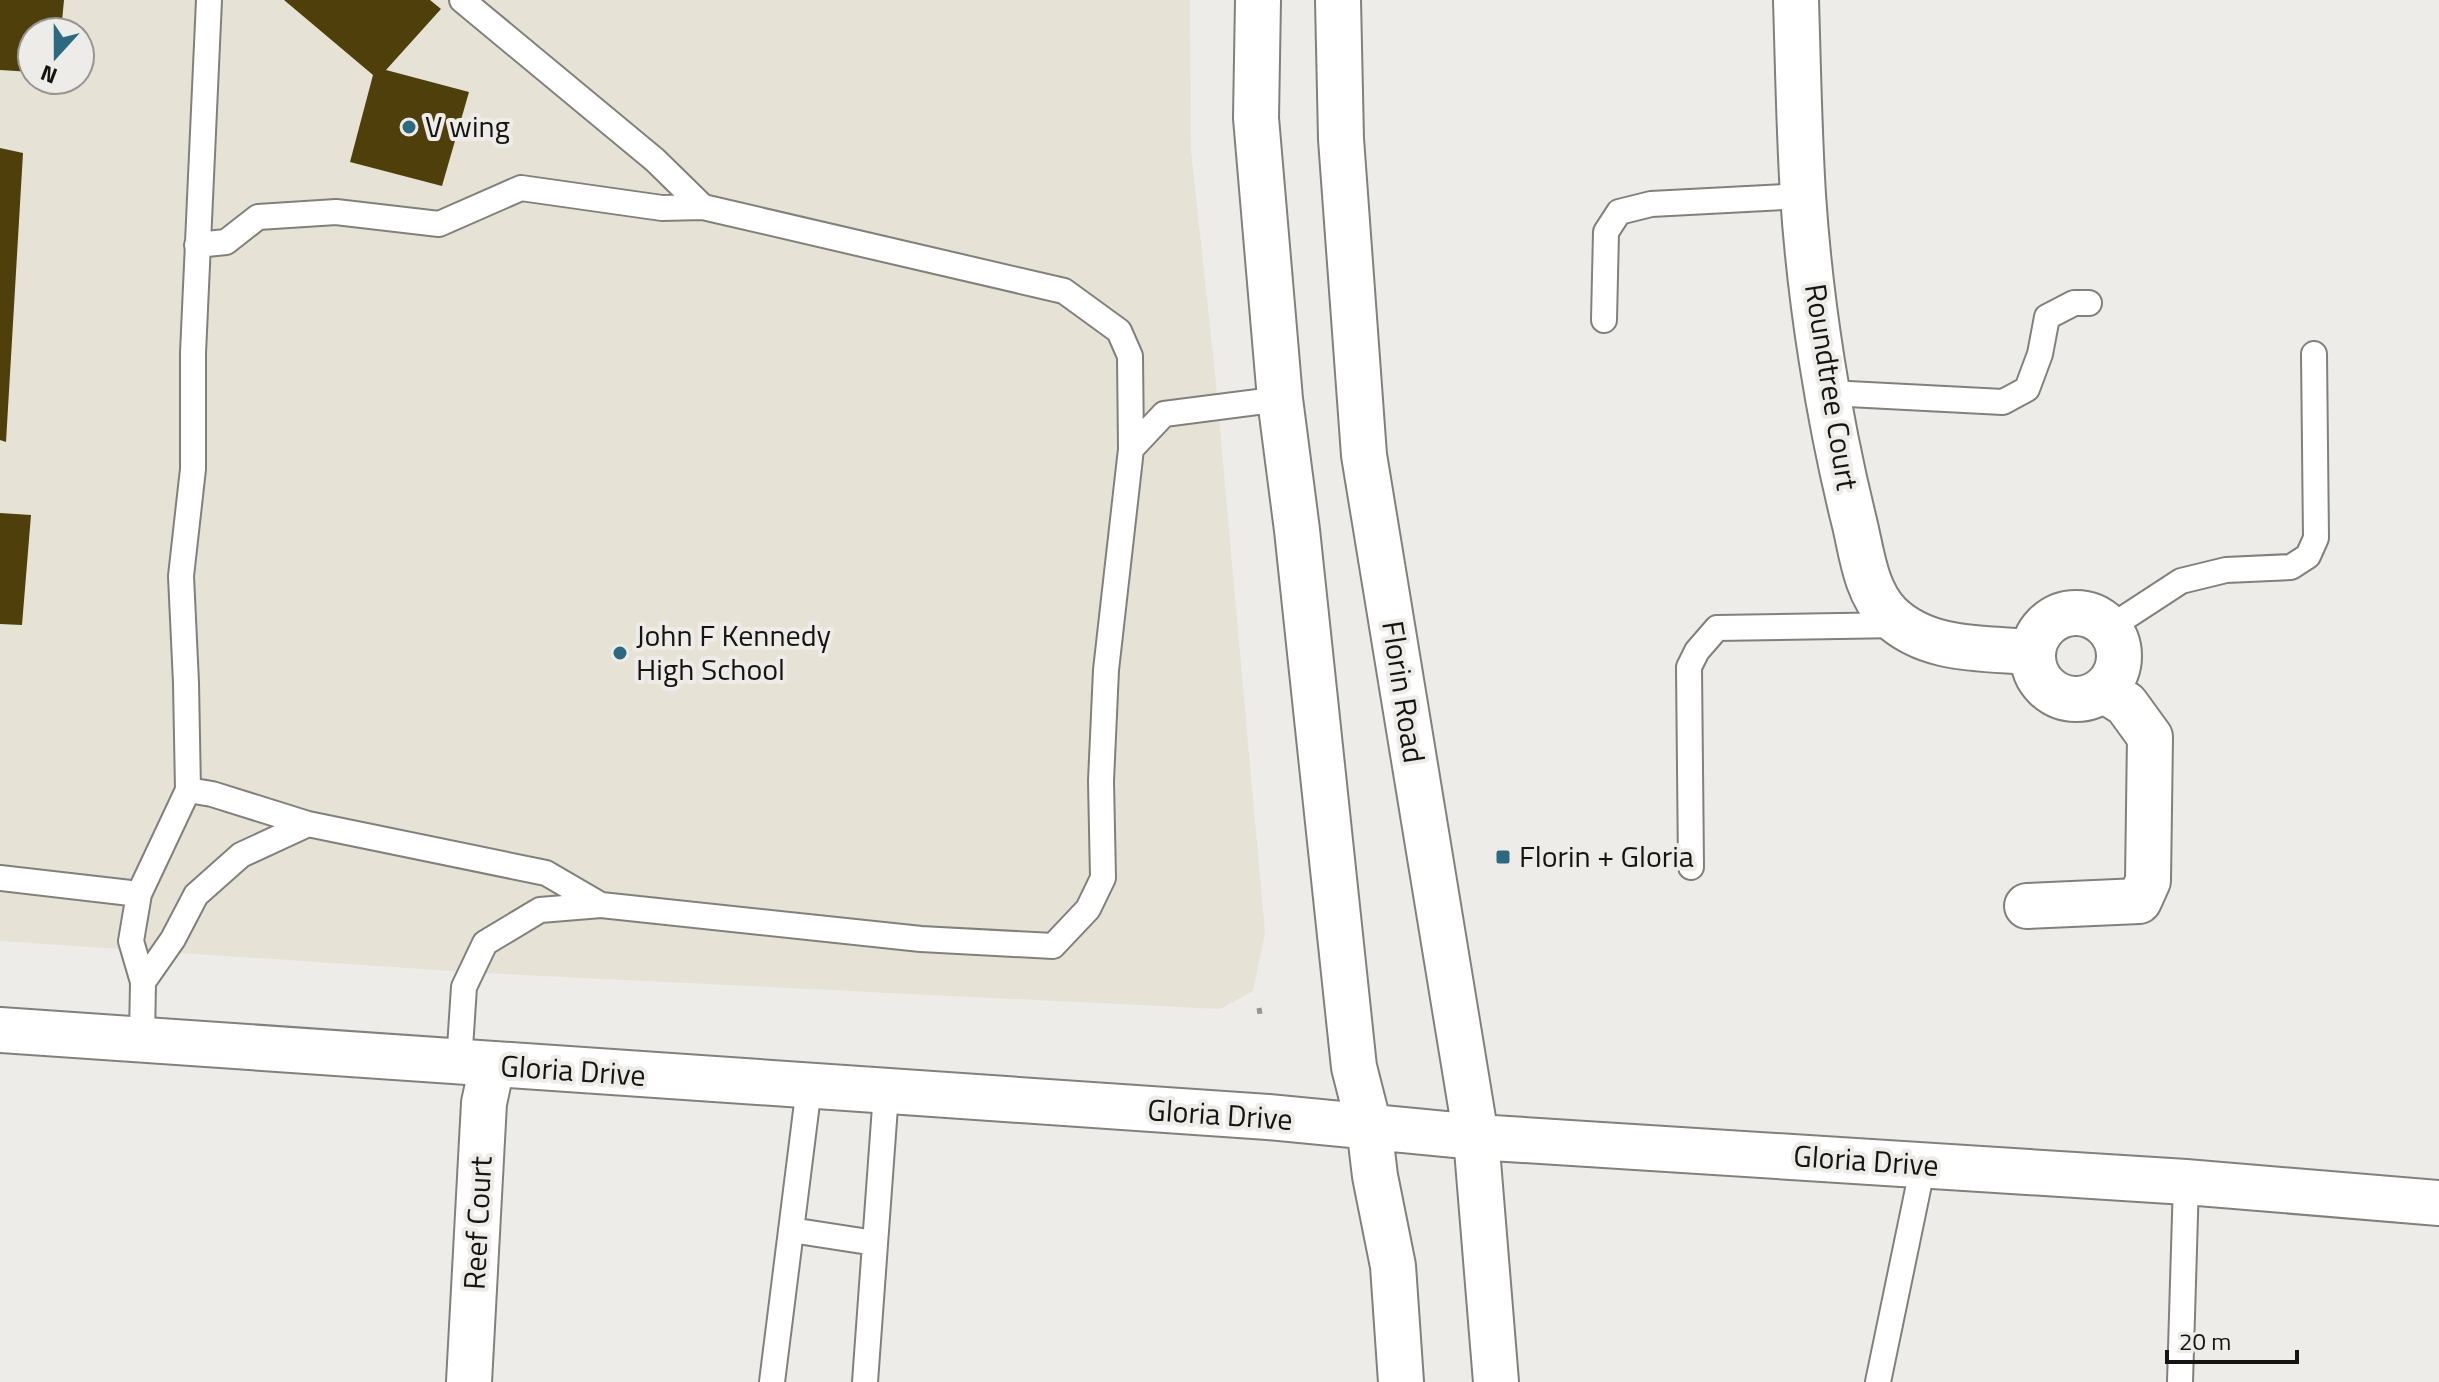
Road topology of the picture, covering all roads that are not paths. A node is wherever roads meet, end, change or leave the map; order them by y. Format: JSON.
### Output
{"nodes":[{"id":1,"x":209,"y":0,"type":"edge"},
{"id":2,"x":462,"y":0,"type":"edge"},
{"id":3,"x":1258,"y":0,"type":"edge"},
{"id":4,"x":1338,"y":0,"type":"edge"},
{"id":5,"x":1796,"y":0,"type":"edge"},
{"id":6,"x":1803,"y":196,"type":"junction"},
{"id":7,"x":703,"y":207,"type":"junction"},
{"id":8,"x":197,"y":245,"type":"junction"},
{"id":9,"x":2089,"y":303,"type":"dead end"},
{"id":10,"x":1604,"y":320,"type":"dead end"},
{"id":11,"x":2314,"y":354,"type":"dead end"},
{"id":12,"x":1829,"y":393,"type":"junction"},
{"id":13,"x":1280,"y":399,"type":"junction"},
{"id":14,"x":1131,"y":449,"type":"junction"},
{"id":15,"x":1901,"y":625,"type":"junction"},
{"id":16,"x":2109,"y":628,"type":"junction"},
{"id":17,"x":2032,"y":652,"type":"junction"},
{"id":18,"x":2103,"y":690,"type":"junction"},
{"id":19,"x":188,"y":790,"type":"junction"},
{"id":20,"x":308,"y":824,"type":"junction"},
{"id":21,"x":1691,"y":867,"type":"dead end"},
{"id":22,"x":0,"y":878,"type":"edge"},
{"id":23,"x":139,"y":894,"type":"junction"},
{"id":24,"x":601,"y":905,"type":"junction"},
{"id":25,"x":2027,"y":906,"type":"dead end"},
{"id":26,"x":143,"y":982,"type":"junction"},
{"id":27,"x":0,"y":1030,"type":"edge"},
{"id":28,"x":142,"y":1038,"type":"junction"},
{"id":29,"x":475,"y":1064,"type":"junction"},
{"id":30,"x":809,"y":1087,"type":"junction"},
{"id":31,"x":886,"y":1093,"type":"junction"},
{"id":32,"x":1369,"y":1126,"type":"junction"},
{"id":33,"x":1476,"y":1137,"type":"junction"},
{"id":34,"x":1923,"y":1165,"type":"junction"},
{"id":35,"x":2186,"y":1182,"type":"junction"},
{"id":36,"x":2439,"y":1203,"type":"edge"},
{"id":37,"x":791,"y":1230,"type":"junction"},
{"id":38,"x":875,"y":1243,"type":"junction"},
{"id":39,"x":469,"y":1382,"type":"edge"},
{"id":40,"x":772,"y":1382,"type":"edge"},
{"id":41,"x":865,"y":1382,"type":"edge"},
{"id":42,"x":1401,"y":1382,"type":"edge"},
{"id":43,"x":1496,"y":1382,"type":"edge"},
{"id":44,"x":1878,"y":1382,"type":"edge"},
{"id":45,"x":2180,"y":1382,"type":"edge"}],
"edges":[{"from":1,"to":8,"type":"lane"},
{"from":2,"to":7,"type":"lane"},
{"from":3,"to":13,"type":"street"},
{"from":4,"to":33,"type":"street","name":"Florin Road"},
{"from":5,"to":6,"type":"street","name":"Roundtree Court"},
{"from":6,"to":10,"type":"lane"},
{"from":6,"to":12,"type":"street","name":"Roundtree Court"},
{"from":7,"to":8,"type":"lane"},
{"from":7,"to":14,"type":"lane"},
{"from":8,"to":19,"type":"lane"},
{"from":9,"to":12,"type":"lane"},
{"from":11,"to":16,"type":"lane"},
{"from":12,"to":15,"type":"street","name":"Roundtree Court"},
{"from":13,"to":14,"type":"lane"},
{"from":13,"to":32,"type":"street"},
{"from":14,"to":24,"type":"lane"},
{"from":15,"to":17,"type":"street","name":"Roundtree Court"},
{"from":15,"to":21,"type":"lane"},
{"from":16,"to":17,"type":"street"},
{"from":16,"to":18,"type":"street"},
{"from":17,"to":18,"type":"street"},
{"from":18,"to":25,"type":"street"},
{"from":19,"to":20,"type":"lane"},
{"from":19,"to":23,"type":"lane"},
{"from":20,"to":24,"type":"lane"},
{"from":20,"to":26,"type":"lane"},
{"from":22,"to":23,"type":"lane"},
{"from":23,"to":26,"type":"lane"},
{"from":24,"to":29,"type":"lane"},
{"from":26,"to":28,"type":"lane"},
{"from":27,"to":28,"type":"street","name":"Gloria Drive"},
{"from":28,"to":29,"type":"street","name":"Gloria Drive"},
{"from":29,"to":30,"type":"street","name":"Gloria Drive"},
{"from":29,"to":39,"type":"street","name":"Reef Court"},
{"from":30,"to":31,"type":"street","name":"Gloria Drive"},
{"from":30,"to":37,"type":"lane"},
{"from":31,"to":32,"type":"street","name":"Gloria Drive"},
{"from":31,"to":38,"type":"lane"},
{"from":32,"to":33,"type":"street","name":"Gloria Drive"},
{"from":32,"to":42,"type":"street"},
{"from":33,"to":34,"type":"street","name":"Gloria Drive"},
{"from":33,"to":43,"type":"street","name":"Florin Road"},
{"from":34,"to":35,"type":"street","name":"Gloria Drive"},
{"from":34,"to":44,"type":"lane"},
{"from":35,"to":36,"type":"street","name":"Gloria Drive"},
{"from":35,"to":45,"type":"lane"},
{"from":37,"to":38,"type":"lane"},
{"from":37,"to":40,"type":"lane"},
{"from":38,"to":41,"type":"lane"}]}
